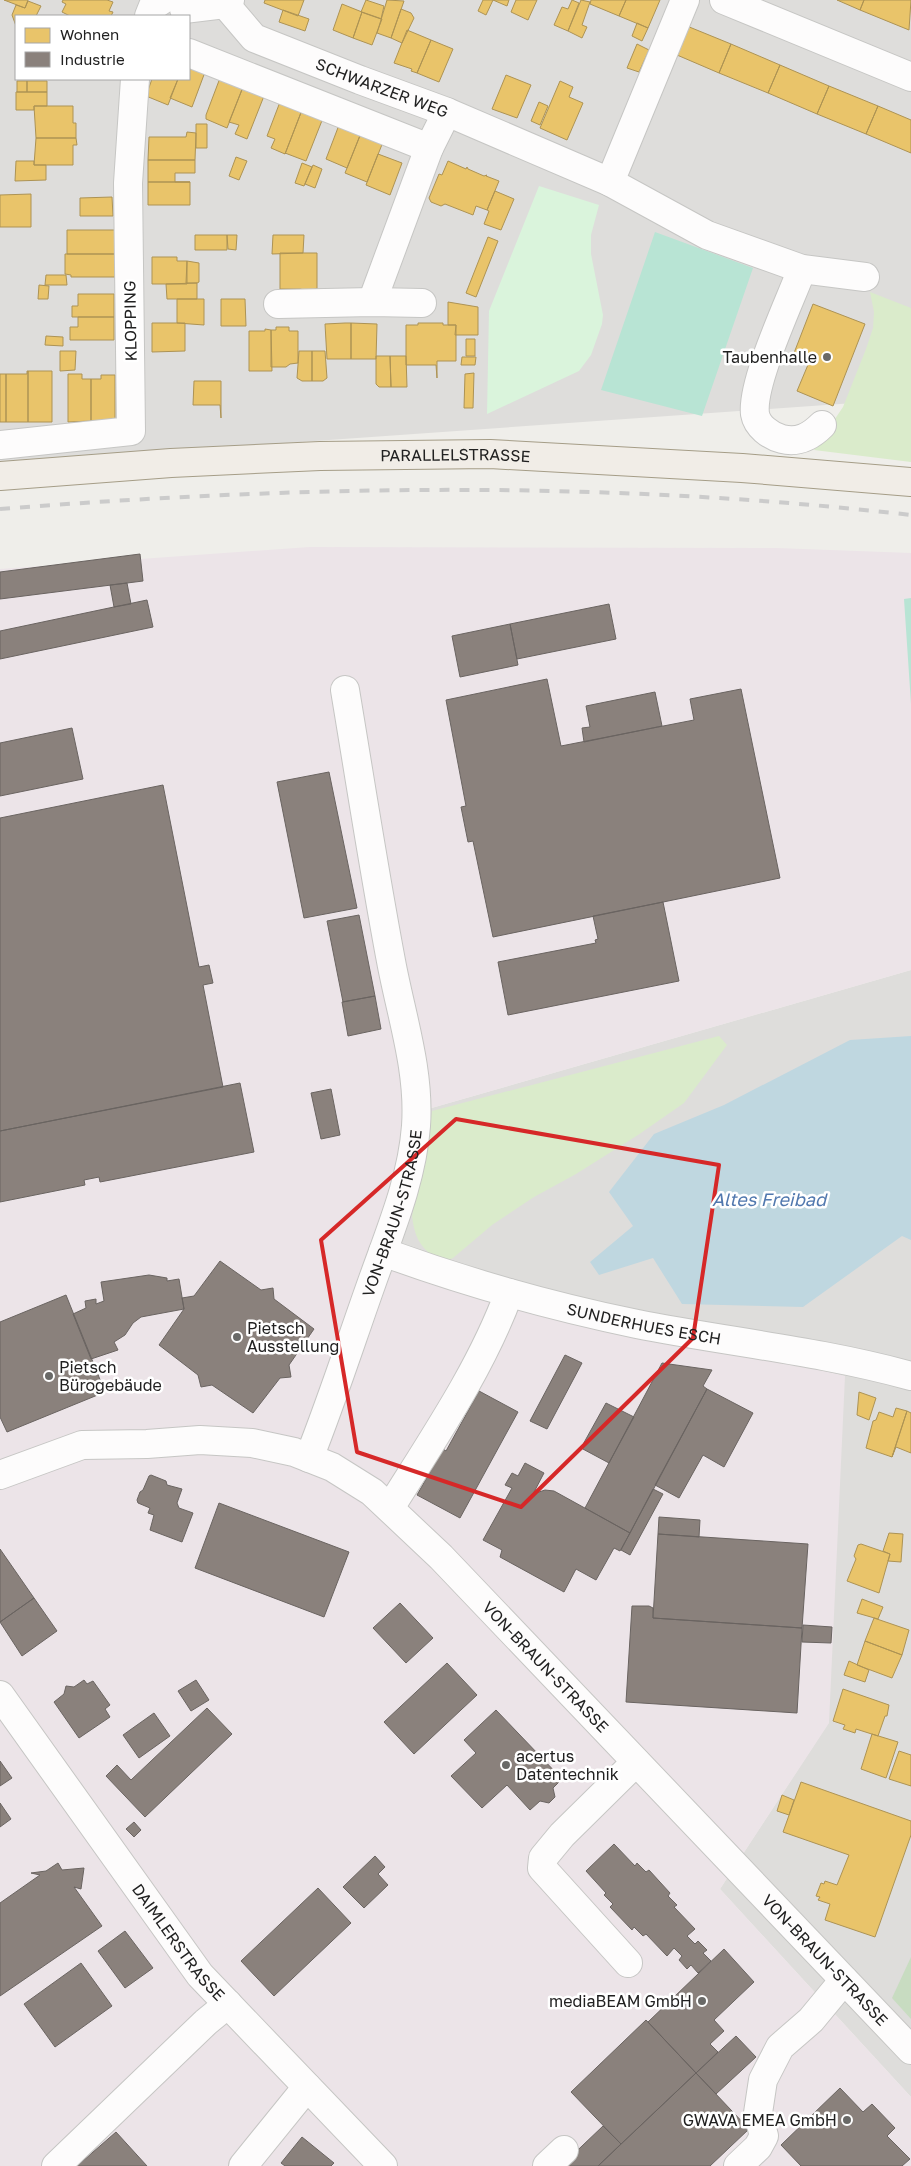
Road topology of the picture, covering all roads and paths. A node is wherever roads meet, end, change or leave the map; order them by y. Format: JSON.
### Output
{"nodes":[{"id":1,"x":685,"y":0,"type":"edge"},
{"id":2,"x":724,"y":0,"type":"edge"},
{"id":3,"x":228,"y":2,"type":"edge"},
{"id":4,"x":167,"y":6,"type":"edge"},
{"id":5,"x":190,"y":53,"type":"edge"},
{"id":6,"x":911,"y":77,"type":"edge"},
{"id":7,"x":135,"y":80,"type":"edge"},
{"id":8,"x":447,"y":112,"type":"junction"},
{"id":9,"x":429,"y":148,"type":"junction"},
{"id":10,"x":610,"y":182,"type":"junction"},
{"id":11,"x":802,"y":269,"type":"junction"},
{"id":12,"x":865,"y":277,"type":"dead end"},
{"id":13,"x":372,"y":302,"type":"junction"},
{"id":14,"x":422,"y":303,"type":"dead end"},
{"id":15,"x":278,"y":304,"type":"dead end"},
{"id":16,"x":822,"y":426,"type":"dead end"},
{"id":17,"x":0,"y":445,"type":"edge"},
{"id":18,"x":0,"y":476,"type":"edge"},
{"id":19,"x":911,"y":482,"type":"edge"},
{"id":20,"x":345,"y":690,"type":"dead end"},
{"id":21,"x":383,"y":1252,"type":"junction"},
{"id":22,"x":509,"y":1293,"type":"junction"},
{"id":23,"x":911,"y":1376,"type":"edge"},
{"id":24,"x":309,"y":1458,"type":"junction"},
{"id":25,"x":0,"y":1475,"type":"edge"},
{"id":26,"x":390,"y":1508,"type":"junction"},
{"id":27,"x":0,"y":1695,"type":"edge"},
{"id":28,"x":636,"y":1762,"type":"junction"},
{"id":29,"x":628,"y":1963,"type":"dead end"},
{"id":30,"x":844,"y":1980,"type":"junction"},
{"id":31,"x":228,"y":2004,"type":"junction"},
{"id":32,"x":911,"y":2050,"type":"edge"},
{"id":33,"x":307,"y":2087,"type":"junction"},
{"id":34,"x":56,"y":2166,"type":"edge"},
{"id":35,"x":243,"y":2166,"type":"edge"},
{"id":36,"x":383,"y":2166,"type":"edge"},
{"id":37,"x":738,"y":2166,"type":"edge"}],
"edges":[{"from":1,"to":10,"type":"street"},
{"from":2,"to":6,"type":"street"},
{"from":3,"to":4,"type":"street"},
{"from":3,"to":8,"type":"street","name":"SCHWARZER WEG"},
{"from":5,"to":9,"type":"street"},
{"from":7,"to":17,"type":"street","name":"KLOPPING"},
{"from":8,"to":9,"type":"street","name":"SCHWARZER WEG"},
{"from":8,"to":10,"type":"street"},
{"from":9,"to":13,"type":"street","name":"SCHWARZER WEG"},
{"from":10,"to":11,"type":"street"},
{"from":11,"to":12,"type":"street"},
{"from":11,"to":16,"type":"street"},
{"from":13,"to":14,"type":"street"},
{"from":13,"to":15,"type":"street"},
{"from":18,"to":19,"type":"main road","name":"PARALLELSTRASSE"},
{"from":20,"to":21,"type":"street","name":"VON-BRAUN-STRASSE"},
{"from":21,"to":22,"type":"street","name":"SUNDERHUES ESCH"},
{"from":21,"to":24,"type":"street","name":"VON-BRAUN-STRASSE"},
{"from":22,"to":23,"type":"street","name":"SUNDERHUES ESCH"},
{"from":22,"to":26,"type":"street"},
{"from":24,"to":25,"type":"street","name":"VON-BRAUN-STRASSE"},
{"from":24,"to":26,"type":"street","name":"VON-BRAUN-STRASSE"},
{"from":26,"to":28,"type":"street","name":"VON-BRAUN-STRASSE"},
{"from":27,"to":31,"type":"street","name":"DAIMLERSTRASSE"},
{"from":28,"to":29,"type":"street"},
{"from":28,"to":30,"type":"street","name":"VON-BRAUN-STRASSE"},
{"from":30,"to":32,"type":"street","name":"VON-BRAUN-STRASSE"},
{"from":30,"to":37,"type":"street"},
{"from":31,"to":33,"type":"street","name":"DAIMLERSTRASSE"},
{"from":31,"to":34,"type":"street"},
{"from":33,"to":35,"type":"street"},
{"from":33,"to":36,"type":"street","name":"DAIMLERSTRASSE"}]}
